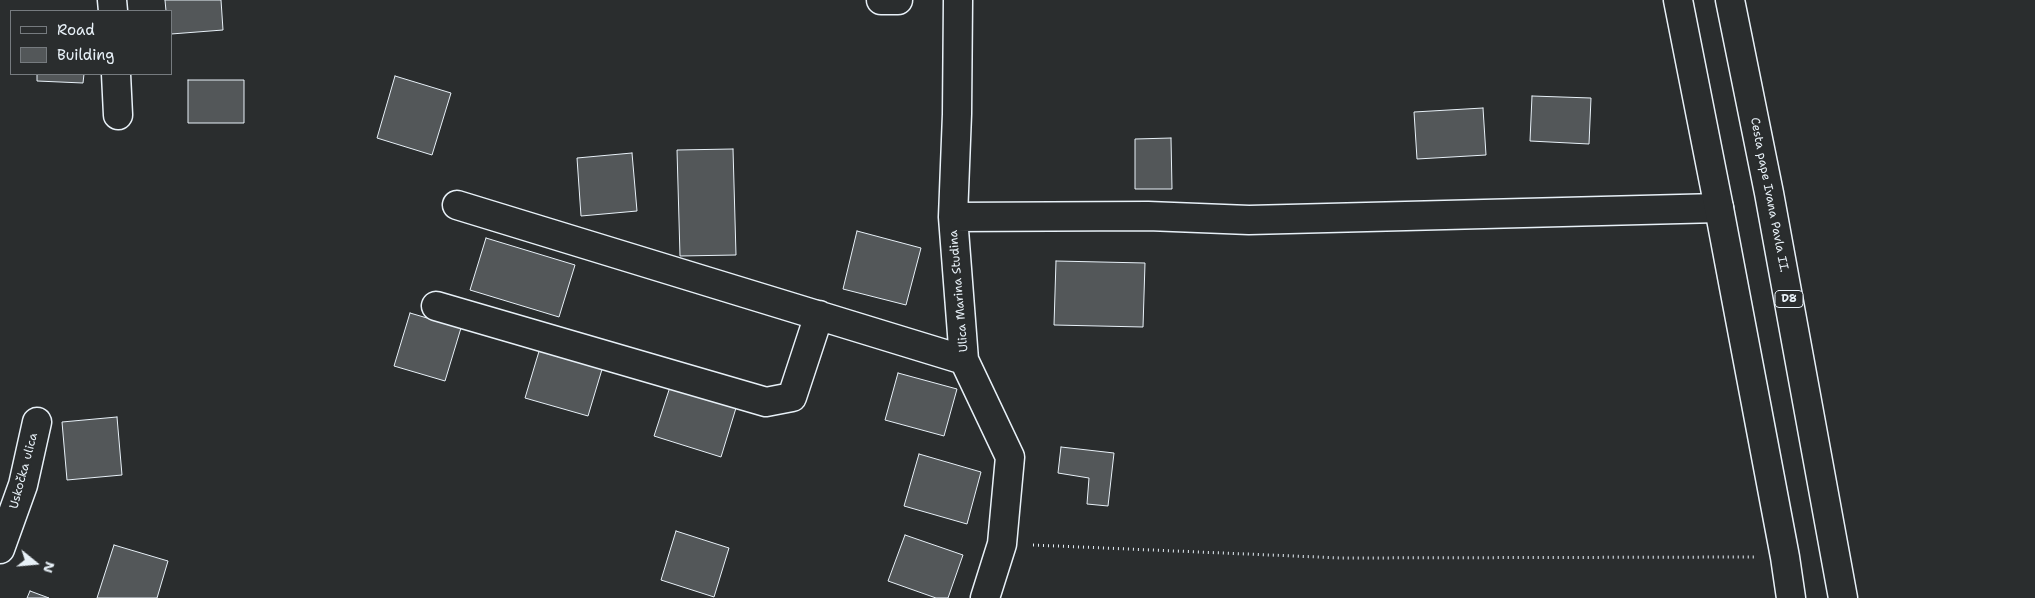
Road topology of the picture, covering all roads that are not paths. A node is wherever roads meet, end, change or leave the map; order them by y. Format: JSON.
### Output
{"nodes":[{"id":1,"x":881,"y":0,"type":"edge"},
{"id":2,"x":898,"y":0,"type":"edge"},
{"id":3,"x":958,"y":0,"type":"edge"},
{"id":4,"x":1678,"y":0,"type":"edge"},
{"id":5,"x":1730,"y":0,"type":"edge"},
{"id":6,"x":116,"y":75,"type":"edge"},
{"id":7,"x":118,"y":115,"type":"dead end"},
{"id":8,"x":458,"y":205,"type":"dead end"},
{"id":9,"x":1719,"y":208,"type":"junction"},
{"id":10,"x":953,"y":217,"type":"junction"},
{"id":11,"x":436,"y":306,"type":"dead end"},
{"id":12,"x":819,"y":315,"type":"junction"},
{"id":13,"x":964,"y":360,"type":"junction"},
{"id":14,"x":37,"y":422,"type":"dead end"},
{"id":15,"x":0,"y":549,"type":"edge"},
{"id":16,"x":985,"y":598,"type":"edge"},
{"id":17,"x":1791,"y":598,"type":"edge"},
{"id":18,"x":1843,"y":598,"type":"edge"}],
"edges":[{"from":1,"to":2,"type":"street"},
{"from":3,"to":10,"type":"street","name":"Ulica Marina Studina"},
{"from":4,"to":9,"type":"street"},
{"from":5,"to":18,"type":"street","name":"Cesta pape Ivana Pavla II.","number":"D8"},
{"from":6,"to":7,"type":"street"},
{"from":8,"to":12,"type":"street"},
{"from":9,"to":10,"type":"street"},
{"from":9,"to":17,"type":"street"},
{"from":10,"to":13,"type":"street","name":"Ulica Marina Studina"},
{"from":11,"to":12,"type":"street"},
{"from":12,"to":13,"type":"street"},
{"from":13,"to":16,"type":"street","name":"Ulica Marina Studina"},
{"from":14,"to":15,"type":"street","name":"Uskočka ulica"}]}
